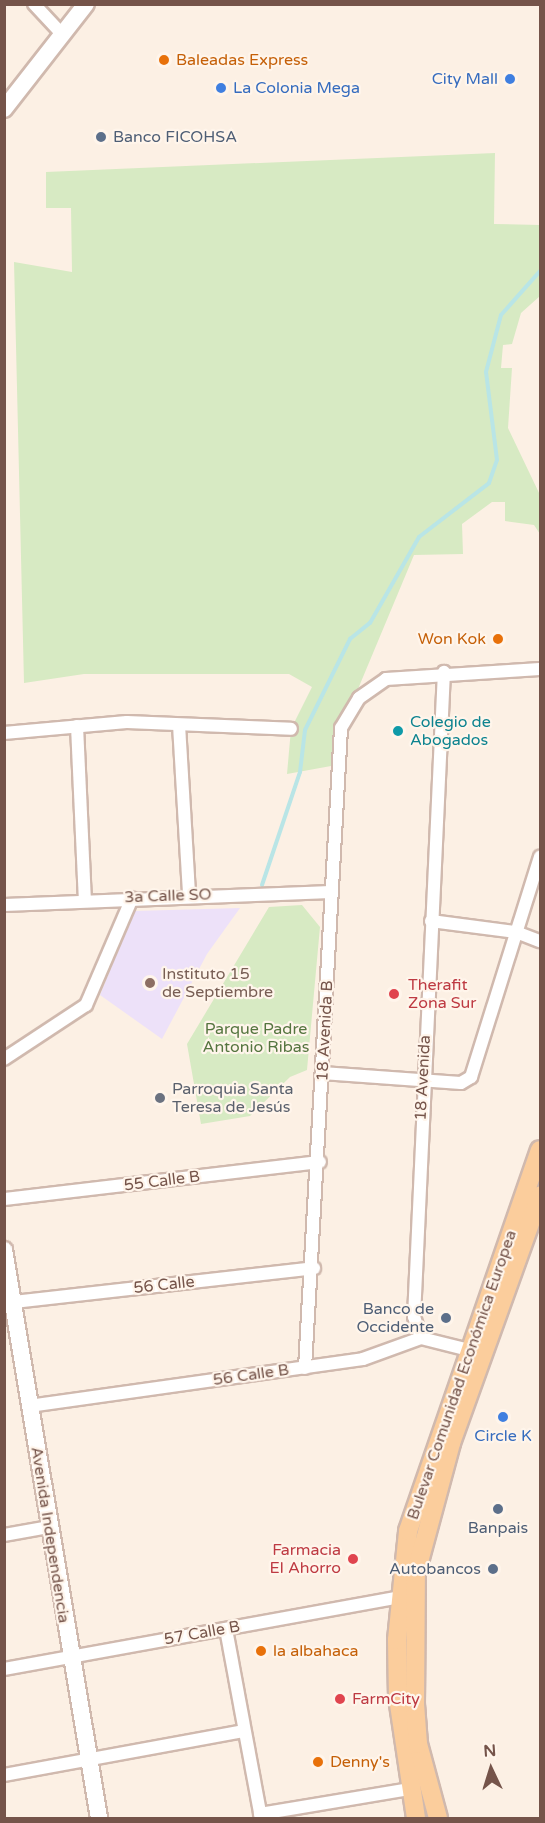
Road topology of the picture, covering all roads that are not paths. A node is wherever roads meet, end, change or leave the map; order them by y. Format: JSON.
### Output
{"nodes":[{"id":1,"x":34,"y":4,"type":"edge"},
{"id":2,"x":86,"y":4,"type":"edge"},
{"id":3,"x":62,"y":34,"type":"junction"},
{"id":4,"x":4,"y":110,"type":"edge"},
{"id":5,"x":540,"y":669,"type":"edge"},
{"id":6,"x":444,"y":672,"type":"junction"},
{"id":7,"x":179,"y":725,"type":"junction"},
{"id":8,"x":77,"y":726,"type":"junction"},
{"id":9,"x":291,"y":729,"type":"dead end"},
{"id":10,"x":4,"y":733,"type":"edge"},
{"id":11,"x":540,"y":857,"type":"edge"},
{"id":12,"x":331,"y":892,"type":"junction"},
{"id":13,"x":189,"y":895,"type":"junction"},
{"id":14,"x":132,"y":898,"type":"junction"},
{"id":15,"x":85,"y":899,"type":"junction"},
{"id":16,"x":4,"y":905,"type":"edge"},
{"id":17,"x":431,"y":921,"type":"junction"},
{"id":18,"x":516,"y":932,"type":"junction"},
{"id":19,"x":540,"y":941,"type":"edge"},
{"id":20,"x":4,"y":1059,"type":"edge"},
{"id":21,"x":322,"y":1073,"type":"junction"},
{"id":22,"x":422,"y":1080,"type":"junction"},
{"id":23,"x":540,"y":1150,"type":"edge"},
{"id":24,"x":320,"y":1162,"type":"junction"},
{"id":25,"x":540,"y":1196,"type":"edge"},
{"id":26,"x":4,"y":1199,"type":"edge"},
{"id":27,"x":4,"y":1250,"type":"edge"},
{"id":28,"x":314,"y":1268,"type":"junction"},
{"id":29,"x":13,"y":1302,"type":"junction"},
{"id":30,"x":421,"y":1338,"type":"junction"},
{"id":31,"x":469,"y":1350,"type":"junction"},
{"id":32,"x":305,"y":1368,"type":"junction"},
{"id":33,"x":29,"y":1406,"type":"junction"},
{"id":34,"x":49,"y":1527,"type":"junction"},
{"id":35,"x":4,"y":1535,"type":"edge"},
{"id":36,"x":399,"y":1598,"type":"junction"},
{"id":37,"x":226,"y":1629,"type":"junction"},
{"id":38,"x":69,"y":1656,"type":"junction"},
{"id":39,"x":4,"y":1669,"type":"edge"},
{"id":40,"x":244,"y":1731,"type":"junction"},
{"id":41,"x":86,"y":1761,"type":"junction"},
{"id":42,"x":4,"y":1775,"type":"edge"},
{"id":43,"x":409,"y":1789,"type":"junction"},
{"id":44,"x":261,"y":1816,"type":"edge"},
{"id":45,"x":99,"y":1818,"type":"edge"},
{"id":46,"x":416,"y":1818,"type":"edge"},
{"id":47,"x":438,"y":1818,"type":"edge"}],
"edges":[{"from":1,"to":3,"type":"street"},
{"from":2,"to":3,"type":"street"},
{"from":3,"to":4,"type":"street"},
{"from":5,"to":6,"type":"street"},
{"from":6,"to":12,"type":"street","name":"18 Avenida B"},
{"from":6,"to":17,"type":"street","name":"18 Avenida"},
{"from":7,"to":8,"type":"street"},
{"from":7,"to":9,"type":"street"},
{"from":7,"to":13,"type":"street"},
{"from":8,"to":10,"type":"street"},
{"from":8,"to":15,"type":"street"},
{"from":11,"to":18,"type":"street"},
{"from":12,"to":13,"type":"street","name":"3a Calle SO"},
{"from":12,"to":21,"type":"street","name":"18 Avenida B"},
{"from":13,"to":14,"type":"street","name":"3a Calle SO"},
{"from":14,"to":15,"type":"street","name":"3a Calle SO"},
{"from":14,"to":20,"type":"street"},
{"from":15,"to":16,"type":"street","name":"3a Calle SO"},
{"from":17,"to":18,"type":"street"},
{"from":17,"to":22,"type":"street","name":"18 Avenida"},
{"from":18,"to":19,"type":"street"},
{"from":18,"to":22,"type":"street"},
{"from":21,"to":22,"type":"street"},
{"from":21,"to":24,"type":"street","name":"18 Avenida B"},
{"from":22,"to":30,"type":"street","name":"18 Avenida"},
{"from":23,"to":31,"type":"main road","name":"Bulevar Comunidad Económica Europea"},
{"from":24,"to":26,"type":"street","name":"55 Calle B"},
{"from":24,"to":28,"type":"street","name":"18 Avenida B"},
{"from":25,"to":47,"type":"main road","name":"Bulevar Comunidad Económica Europea"},
{"from":27,"to":29,"type":"street","name":"Avenida Independencia"},
{"from":28,"to":29,"type":"street","name":"56 Calle"},
{"from":28,"to":32,"type":"street","name":"18 Avenida B"},
{"from":29,"to":33,"type":"street","name":"Avenida Independencia"},
{"from":30,"to":31,"type":"street"},
{"from":30,"to":32,"type":"street","name":"56 Calle B"},
{"from":31,"to":36,"type":"main road","name":"Bulevar Comunidad Económica Europea"},
{"from":32,"to":33,"type":"street","name":"56 Calle B"},
{"from":33,"to":34,"type":"street","name":"Avenida Independencia"},
{"from":34,"to":35,"type":"street"},
{"from":34,"to":38,"type":"street","name":"Avenida Independencia"},
{"from":36,"to":37,"type":"street","name":"57 Calle B"},
{"from":36,"to":43,"type":"main road","name":"Bulevar Comunidad Económica Europea"},
{"from":37,"to":38,"type":"street","name":"57 Calle B"},
{"from":37,"to":40,"type":"street"},
{"from":38,"to":39,"type":"street","name":"57 Calle B"},
{"from":38,"to":41,"type":"street","name":"Avenida Independencia"},
{"from":40,"to":41,"type":"street"},
{"from":40,"to":44,"type":"street"},
{"from":41,"to":42,"type":"street"},
{"from":41,"to":45,"type":"street","name":"Avenida Independencia"},
{"from":43,"to":44,"type":"street"},
{"from":43,"to":46,"type":"main road","name":"Bulevar Comunidad Económica Europea"}]}
